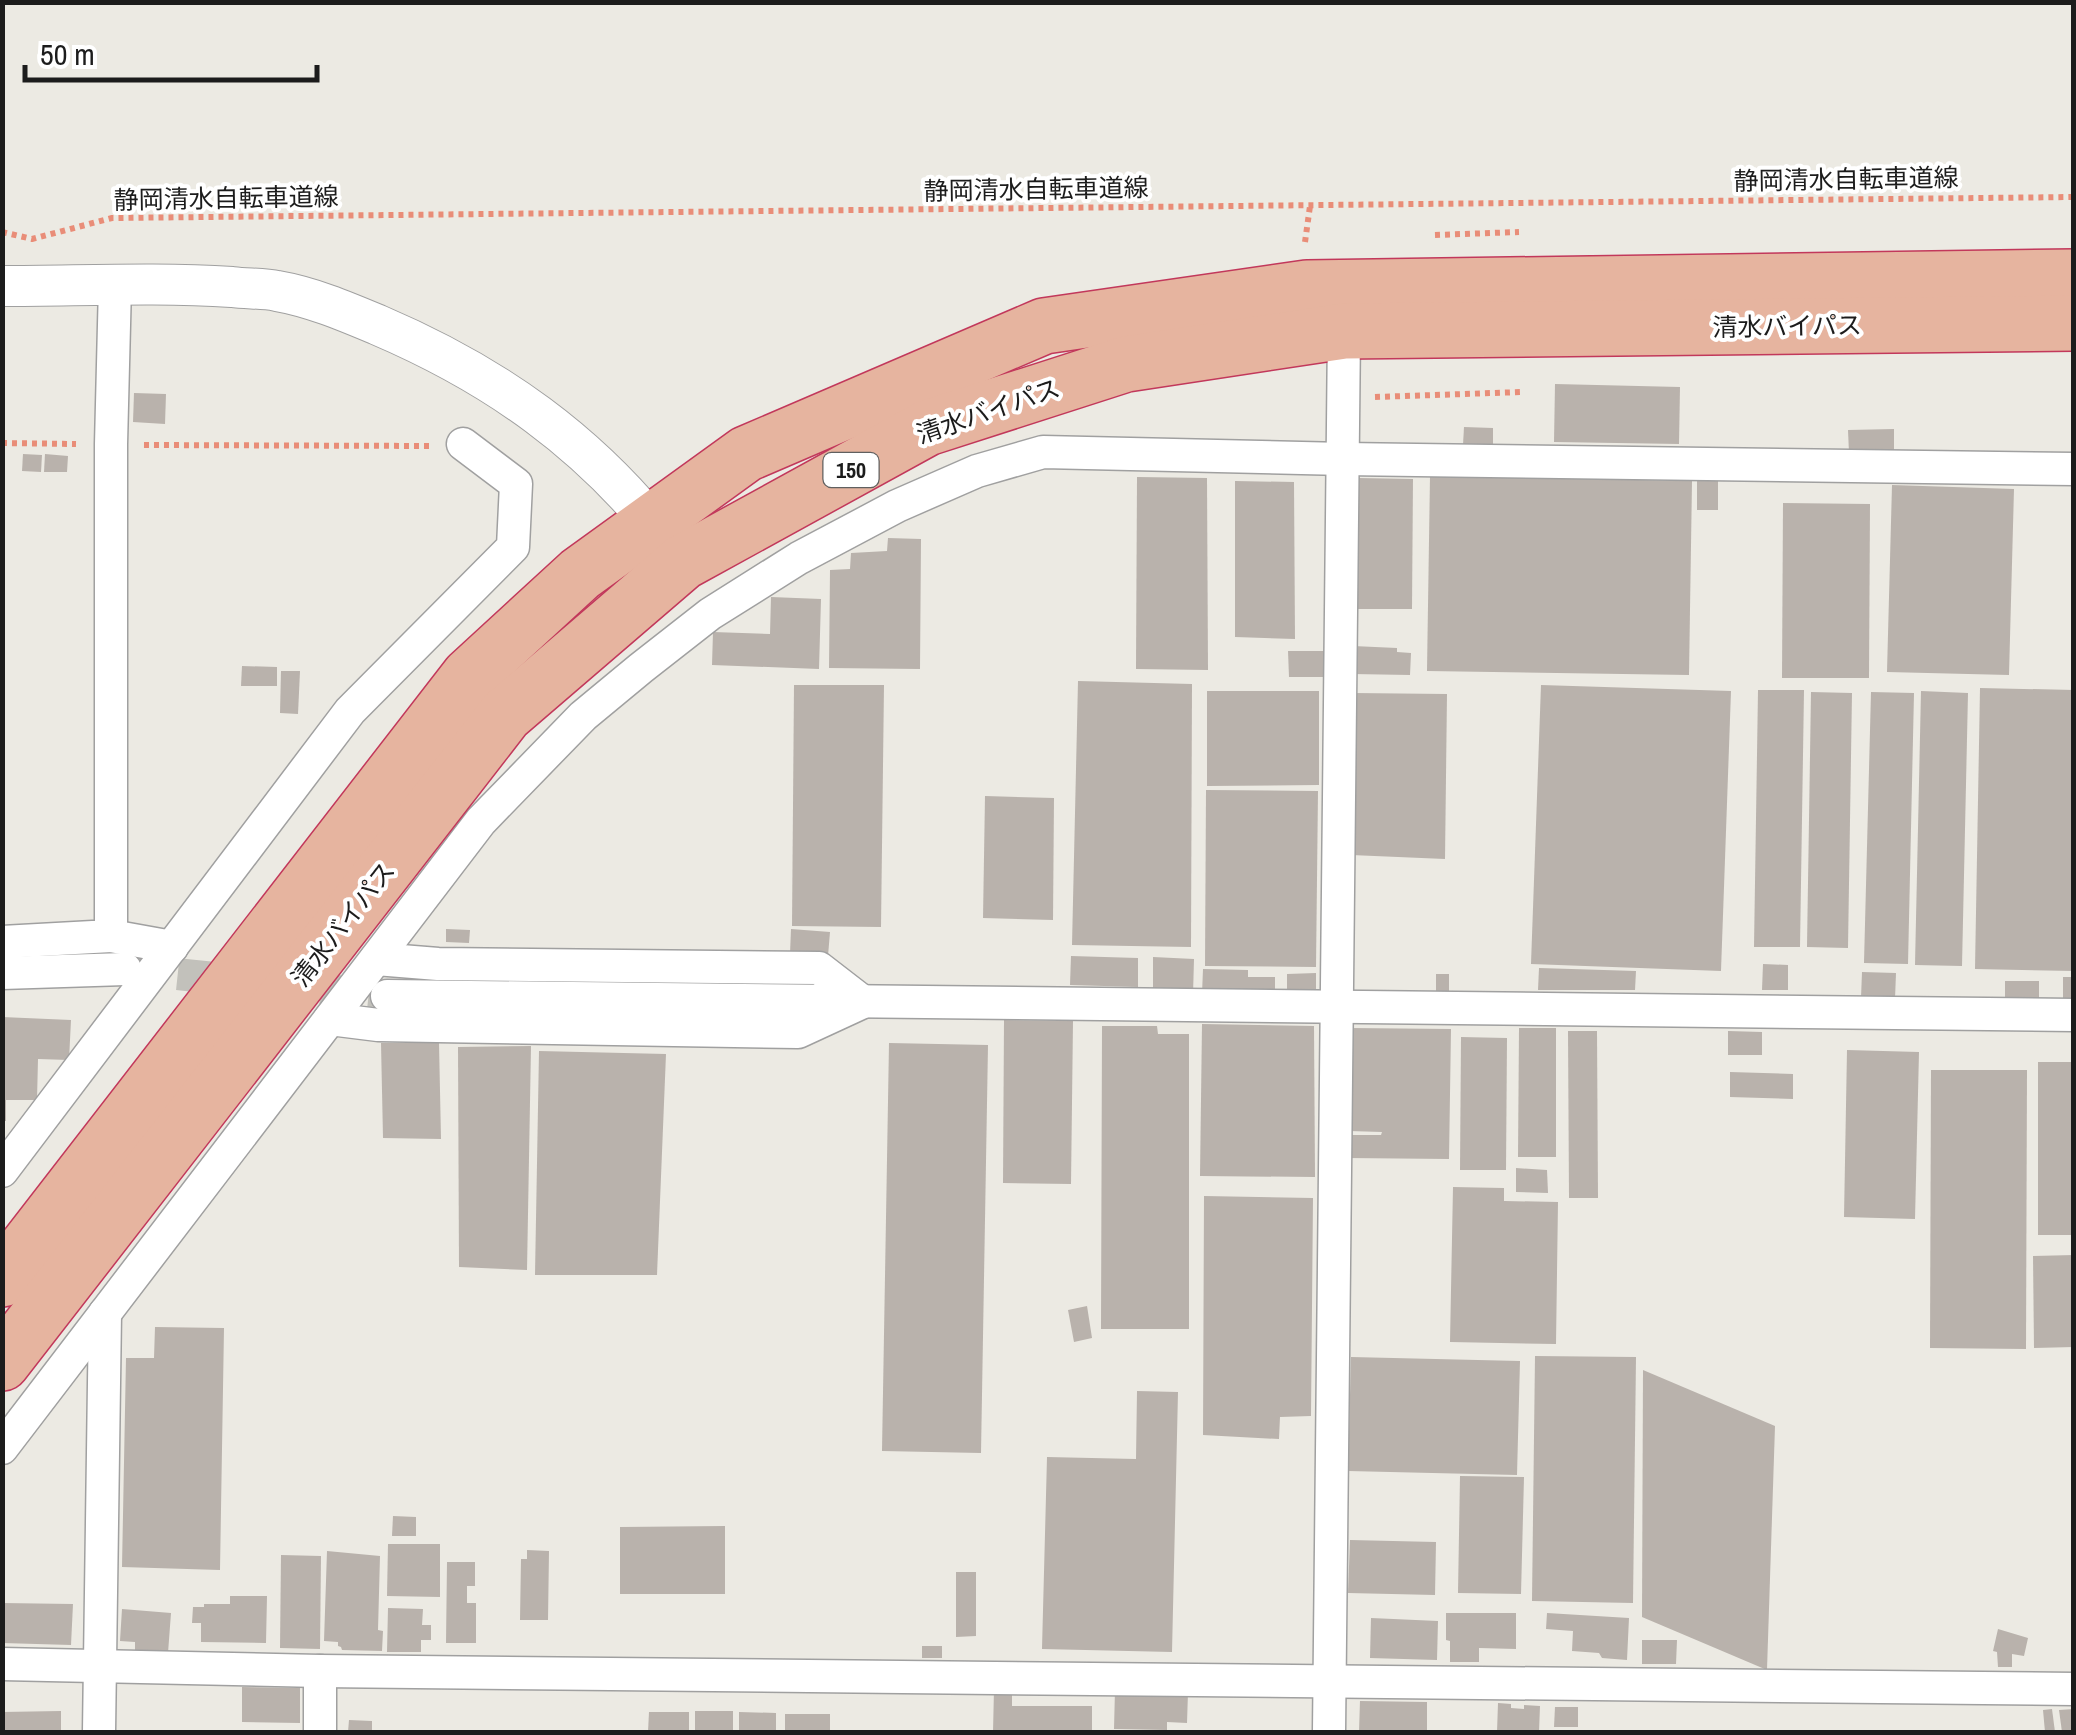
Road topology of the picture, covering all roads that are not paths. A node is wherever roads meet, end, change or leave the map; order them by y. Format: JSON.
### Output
{"nodes":[{"id":1,"x":2074,"y":277,"type":"edge"},
{"id":2,"x":115,"y":285,"type":"junction"},
{"id":3,"x":2,"y":286,"type":"edge"},
{"id":4,"x":2074,"y":323,"type":"edge"},
{"id":5,"x":1344,"y":331,"type":"junction"},
{"id":6,"x":463,"y":444,"type":"road end"},
{"id":7,"x":1344,"y":458,"type":"junction"},
{"id":8,"x":2074,"y":469,"type":"edge"},
{"id":9,"x":667,"y":542,"type":"junction"},
{"id":10,"x":111,"y":936,"type":"junction"},
{"id":11,"x":2,"y":942,"type":"edge"},
{"id":12,"x":172,"y":947,"type":"junction"},
{"id":13,"x":376,"y":959,"type":"junction"},
{"id":14,"x":125,"y":968,"type":"tunnel mouth"},
{"id":15,"x":2,"y":973,"type":"edge"},
{"id":16,"x":387,"y":996,"type":"tunnel mouth"},
{"id":17,"x":863,"y":1002,"type":"junction"},
{"id":18,"x":1336,"y":1008,"type":"junction"},
{"id":19,"x":2074,"y":1015,"type":"edge"},
{"id":20,"x":330,"y":1019,"type":"junction"},
{"id":21,"x":2,"y":1171,"type":"edge"},
{"id":22,"x":2,"y":1279,"type":"edge"},
{"id":23,"x":106,"y":1313,"type":"junction"},
{"id":24,"x":2,"y":1363,"type":"edge"},
{"id":25,"x":2,"y":1448,"type":"edge"},
{"id":26,"x":2,"y":1664,"type":"edge"},
{"id":27,"x":100,"y":1668,"type":"junction"},
{"id":28,"x":320,"y":1671,"type":"junction"},
{"id":29,"x":1329,"y":1680,"type":"junction"},
{"id":30,"x":2074,"y":1689,"type":"edge"},
{"id":31,"x":100,"y":1732,"type":"edge"},
{"id":32,"x":320,"y":1732,"type":"edge"},
{"id":33,"x":1329,"y":1732,"type":"edge"}],
"edges":[{"from":1,"to":9,"type":"highway","name":"清水バイパス","number":"150"},
{"from":2,"to":3,"type":"street"},
{"from":2,"to":9,"type":"street"},
{"from":2,"to":10,"type":"street"},
{"from":4,"to":5,"type":"highway","name":"清水バイパス","number":"150"},
{"from":5,"to":7,"type":"street"},
{"from":5,"to":9,"type":"highway","name":"清水バイパス","number":"150"},
{"from":6,"to":12,"type":"street"},
{"from":7,"to":8,"type":"street"},
{"from":7,"to":13,"type":"street"},
{"from":7,"to":18,"type":"street"},
{"from":9,"to":22,"type":"highway","name":"清水バイパス","number":"150"},
{"from":9,"to":24,"type":"highway","name":"清水バイパス","number":"150"},
{"from":10,"to":11,"type":"street"},
{"from":10,"to":12,"type":"street"},
{"from":12,"to":21,"type":"street"},
{"from":13,"to":17,"type":"street"},
{"from":13,"to":20,"type":"street"},
{"from":14,"to":15,"type":"street"},
{"from":16,"to":17,"type":"street"},
{"from":17,"to":18,"type":"street"},
{"from":17,"to":20,"type":"street"},
{"from":18,"to":19,"type":"street"},
{"from":18,"to":29,"type":"street"},
{"from":20,"to":23,"type":"street"},
{"from":23,"to":25,"type":"street"},
{"from":23,"to":27,"type":"street"},
{"from":26,"to":27,"type":"street"},
{"from":27,"to":28,"type":"street"},
{"from":27,"to":31,"type":"street"},
{"from":28,"to":29,"type":"street"},
{"from":28,"to":32,"type":"street"},
{"from":29,"to":30,"type":"street"},
{"from":29,"to":33,"type":"street"}]}
